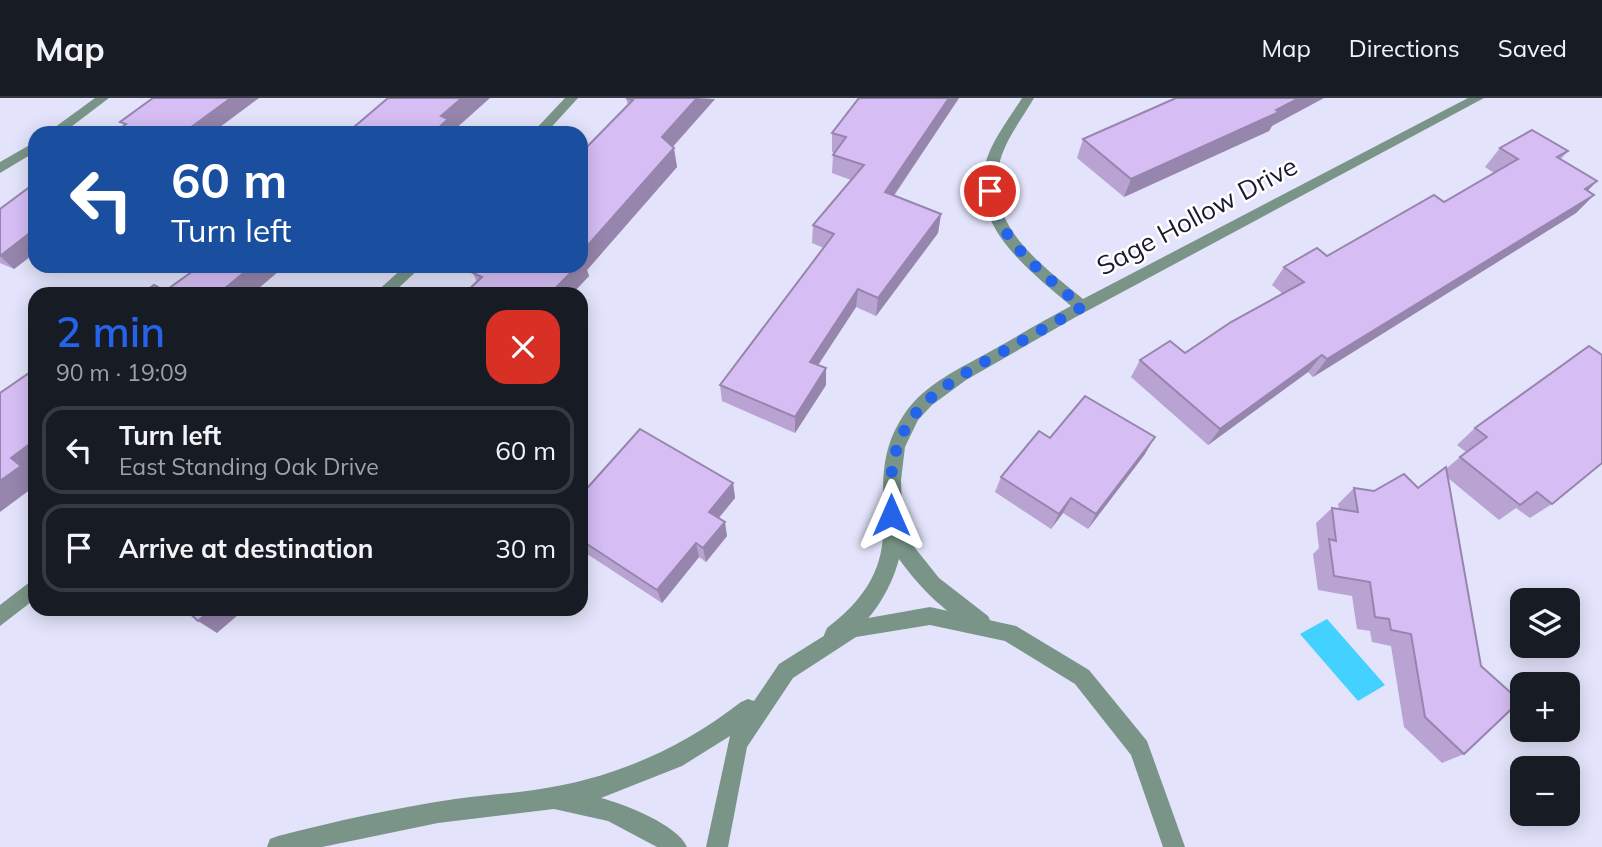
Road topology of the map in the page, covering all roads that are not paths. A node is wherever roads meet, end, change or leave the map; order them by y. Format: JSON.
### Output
{"nodes":[{"id":1,"x":103,"y":98,"type":"edge"},
{"id":2,"x":572,"y":98,"type":"edge"},
{"id":3,"x":1028,"y":98,"type":"edge"},
{"id":4,"x":1478,"y":98,"type":"edge"},
{"id":5,"x":64,"y":126,"type":"edge"},
{"id":6,"x":546,"y":126,"type":"edge"},
{"id":7,"x":28,"y":150,"type":"edge"},
{"id":8,"x":0,"y":168,"type":"edge"},
{"id":9,"x":407,"y":273,"type":"edge"},
{"id":10,"x":390,"y":287,"type":"edge"},
{"id":11,"x":1082,"y":307,"type":"junction"},
{"id":12,"x":894,"y":535,"type":"junction"},
{"id":13,"x":28,"y":593,"type":"edge"},
{"id":14,"x":0,"y":617,"type":"edge"},
{"id":15,"x":981,"y":622,"type":"junction"},
{"id":16,"x":820,"y":645,"type":"junction"},
{"id":17,"x":764,"y":695,"type":"junction"},
{"id":18,"x":534,"y":802,"type":"junction"},
{"id":19,"x":278,"y":847,"type":"edge"},
{"id":20,"x":676,"y":847,"type":"edge"},
{"id":21,"x":718,"y":847,"type":"edge"},
{"id":22,"x":1174,"y":847,"type":"edge"}],
"edges":[{"from":1,"to":5,"type":"street"},
{"from":2,"to":6,"type":"street"},
{"from":3,"to":11,"type":"street"},
{"from":4,"to":11,"type":"street","name":"Sage Hollow Drive"},
{"from":7,"to":8,"type":"street"},
{"from":9,"to":10,"type":"street"},
{"from":11,"to":12,"type":"street","name":"Sage Hollow Drive"},
{"from":12,"to":15,"type":"street","name":"Sage Hollow Drive"},
{"from":12,"to":16,"type":"street","name":"Sage Hollow Drive"},
{"from":13,"to":14,"type":"street"},
{"from":15,"to":16,"type":"street"},
{"from":15,"to":22,"type":"street"},
{"from":16,"to":17,"type":"street"},
{"from":17,"to":18,"type":"street"},
{"from":17,"to":21,"type":"street"},
{"from":18,"to":19,"type":"street"},
{"from":18,"to":20,"type":"street"}]}
